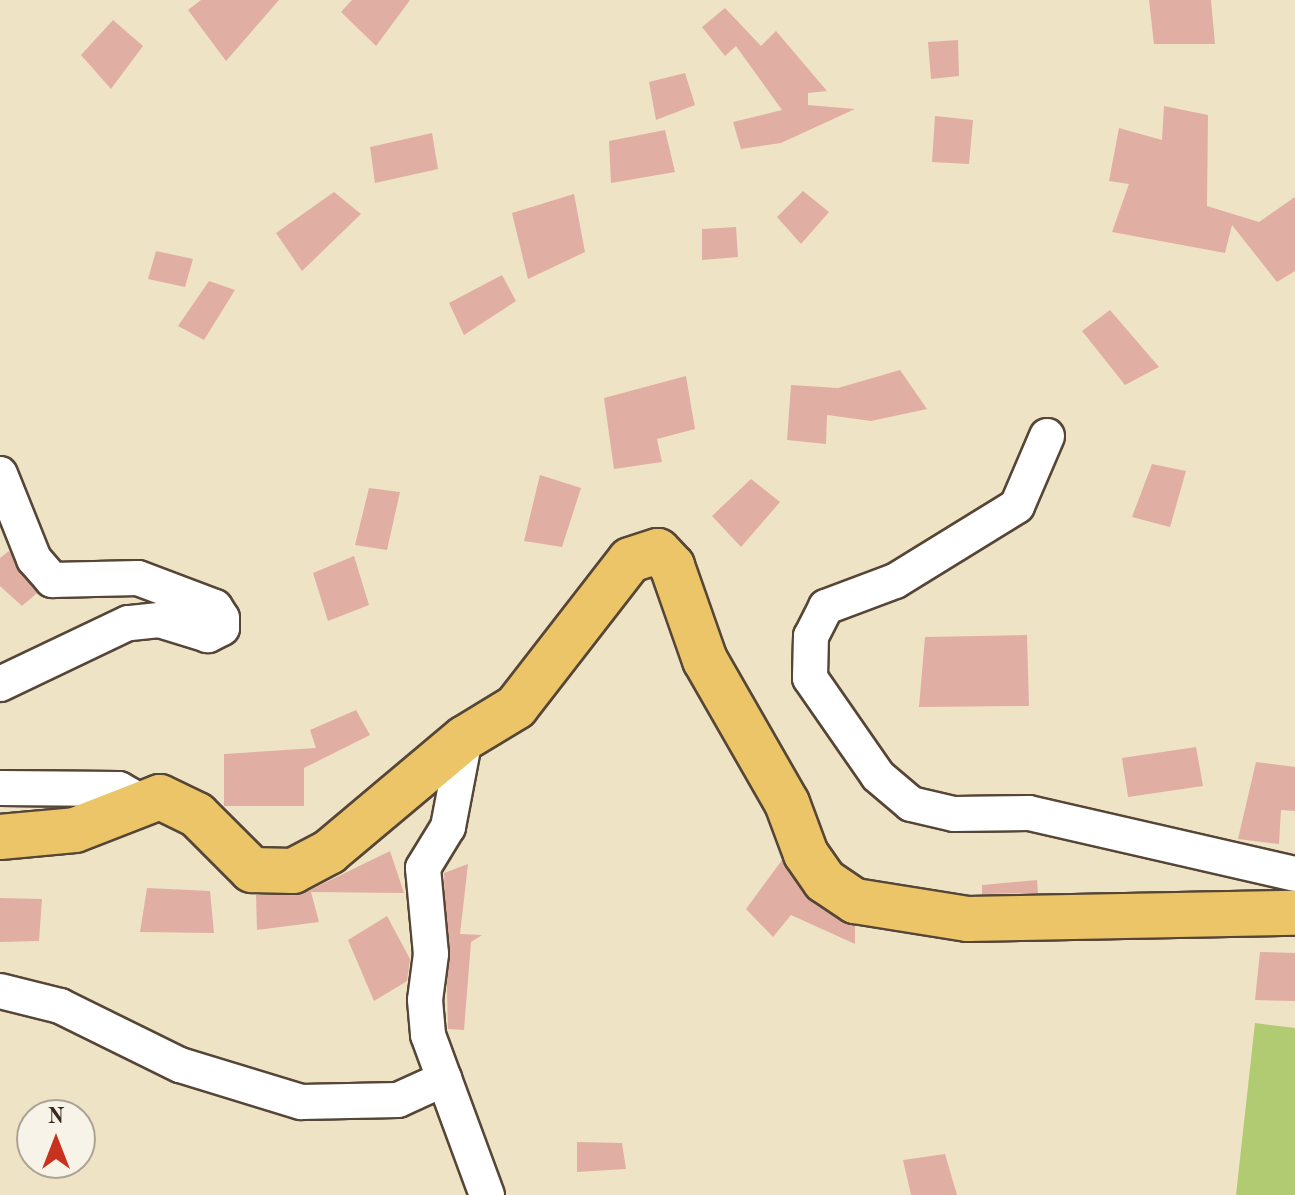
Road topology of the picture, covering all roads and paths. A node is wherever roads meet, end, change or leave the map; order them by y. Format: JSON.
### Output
{"nodes":[{"id":1,"x":1047,"y":436,"type":"dead end"},
{"id":2,"x":0,"y":474,"type":"edge"},
{"id":3,"x":0,"y":684,"type":"edge"},
{"id":4,"x":465,"y":738,"type":"junction"},
{"id":5,"x":0,"y":788,"type":"edge"},
{"id":6,"x":143,"y":803,"type":"junction"},
{"id":7,"x":0,"y":837,"type":"edge"},
{"id":8,"x":1295,"y":874,"type":"edge"},
{"id":9,"x":1295,"y":913,"type":"edge"},
{"id":10,"x":0,"y":991,"type":"edge"},
{"id":11,"x":444,"y":1079,"type":"junction"},
{"id":12,"x":487,"y":1195,"type":"edge"}],
"edges":[{"from":1,"to":8,"type":"street"},
{"from":2,"to":3,"type":"street"},
{"from":4,"to":6,"type":"main road"},
{"from":4,"to":9,"type":"main road"},
{"from":4,"to":11,"type":"street"},
{"from":5,"to":6,"type":"street"},
{"from":6,"to":7,"type":"main road"},
{"from":10,"to":11,"type":"street"},
{"from":11,"to":12,"type":"street"}]}
